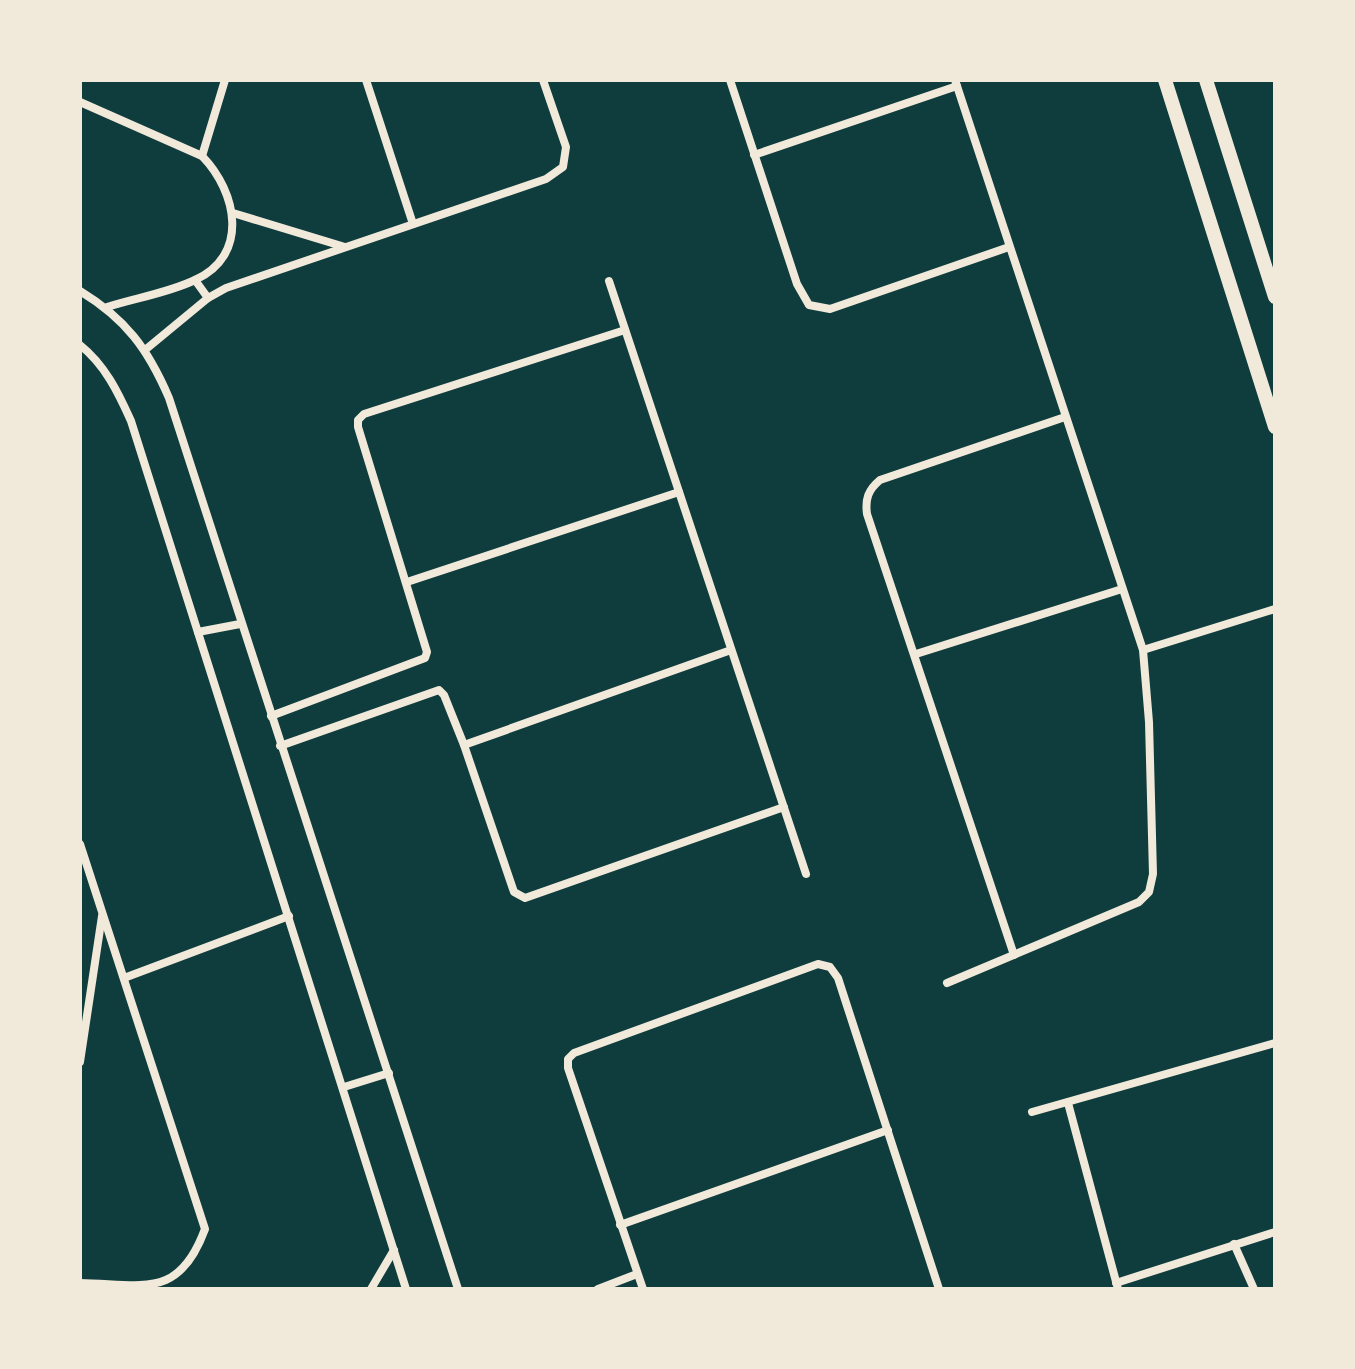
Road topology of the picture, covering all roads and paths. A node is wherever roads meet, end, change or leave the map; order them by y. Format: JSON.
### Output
{"nodes":[{"id":1,"x":225,"y":80,"type":"edge"},
{"id":2,"x":366,"y":80,"type":"edge"},
{"id":3,"x":543,"y":80,"type":"edge"},
{"id":4,"x":730,"y":80,"type":"edge"},
{"id":5,"x":1165,"y":80,"type":"edge"},
{"id":6,"x":1206,"y":80,"type":"edge"},
{"id":7,"x":956,"y":83,"type":"edge"},
{"id":8,"x":80,"y":102,"type":"edge"},
{"id":9,"x":754,"y":155,"type":"junction"},
{"id":10,"x":202,"y":156,"type":"junction"},
{"id":11,"x":233,"y":213,"type":"junction"},
{"id":12,"x":413,"y":224,"type":"junction"},
{"id":13,"x":346,"y":247,"type":"junction"},
{"id":14,"x":1009,"y":247,"type":"junction"},
{"id":15,"x":195,"y":280,"type":"junction"},
{"id":16,"x":609,"y":281,"type":"dead end"},
{"id":17,"x":80,"y":291,"type":"edge"},
{"id":18,"x":1275,"y":297,"type":"edge"},
{"id":19,"x":208,"y":298,"type":"junction"},
{"id":20,"x":107,"y":307,"type":"junction"},
{"id":21,"x":625,"y":330,"type":"junction"},
{"id":22,"x":80,"y":345,"type":"edge"},
{"id":23,"x":145,"y":350,"type":"junction"},
{"id":24,"x":1065,"y":417,"type":"junction"},
{"id":25,"x":1275,"y":427,"type":"edge"},
{"id":26,"x":679,"y":492,"type":"junction"},
{"id":27,"x":407,"y":582,"type":"junction"},
{"id":28,"x":1122,"y":589,"type":"junction"},
{"id":29,"x":1275,"y":609,"type":"edge"},
{"id":30,"x":240,"y":624,"type":"junction"},
{"id":31,"x":198,"y":632,"type":"junction"},
{"id":32,"x":731,"y":650,"type":"junction"},
{"id":33,"x":1143,"y":650,"type":"junction"},
{"id":34,"x":916,"y":654,"type":"junction"},
{"id":35,"x":271,"y":716,"type":"junction"},
{"id":36,"x":464,"y":745,"type":"junction"},
{"id":37,"x":280,"y":746,"type":"junction"},
{"id":38,"x":784,"y":807,"type":"junction"},
{"id":39,"x":80,"y":844,"type":"edge"},
{"id":40,"x":806,"y":874,"type":"dead end"},
{"id":41,"x":102,"y":913,"type":"junction"},
{"id":42,"x":289,"y":916,"type":"junction"},
{"id":43,"x":1014,"y":955,"type":"junction"},
{"id":44,"x":124,"y":978,"type":"junction"},
{"id":45,"x":947,"y":983,"type":"dead end"},
{"id":46,"x":1275,"y":1043,"type":"edge"},
{"id":47,"x":80,"y":1062,"type":"edge"},
{"id":48,"x":389,"y":1073,"type":"junction"},
{"id":49,"x":344,"y":1087,"type":"junction"},
{"id":50,"x":1068,"y":1103,"type":"junction"},
{"id":51,"x":1032,"y":1112,"type":"dead end"},
{"id":52,"x":888,"y":1130,"type":"junction"},
{"id":53,"x":620,"y":1225,"type":"junction"},
{"id":54,"x":1275,"y":1232,"type":"edge"},
{"id":55,"x":1234,"y":1244,"type":"junction"},
{"id":56,"x":394,"y":1250,"type":"junction"},
{"id":57,"x":637,"y":1274,"type":"junction"},
{"id":58,"x":80,"y":1283,"type":"edge"},
{"id":59,"x":1117,"y":1286,"type":"edge"},
{"id":60,"x":371,"y":1289,"type":"edge"},
{"id":61,"x":406,"y":1289,"type":"edge"},
{"id":62,"x":458,"y":1289,"type":"edge"},
{"id":63,"x":598,"y":1289,"type":"edge"},
{"id":64,"x":643,"y":1289,"type":"edge"},
{"id":65,"x":939,"y":1289,"type":"edge"},
{"id":66,"x":1254,"y":1289,"type":"edge"}],
"edges":[{"from":1,"to":10,"type":"street"},
{"from":2,"to":12,"type":"street"},
{"from":3,"to":12,"type":"street"},
{"from":4,"to":9,"type":"street"},
{"from":5,"to":25,"type":"street"},
{"from":6,"to":18,"type":"street"},
{"from":7,"to":9,"type":"street"},
{"from":7,"to":14,"type":"street"},
{"from":8,"to":10,"type":"street"},
{"from":9,"to":14,"type":"street"},
{"from":10,"to":11,"type":"street"},
{"from":11,"to":13,"type":"street"},
{"from":11,"to":15,"type":"street"},
{"from":12,"to":13,"type":"street"},
{"from":13,"to":19,"type":"street"},
{"from":14,"to":24,"type":"street"},
{"from":15,"to":19,"type":"street"},
{"from":15,"to":20,"type":"street"},
{"from":16,"to":21,"type":"street"},
{"from":17,"to":20,"type":"street"},
{"from":19,"to":23,"type":"street"},
{"from":20,"to":23,"type":"street"},
{"from":21,"to":26,"type":"street"},
{"from":21,"to":27,"type":"street"},
{"from":22,"to":31,"type":"street"},
{"from":23,"to":30,"type":"street"},
{"from":24,"to":28,"type":"street"},
{"from":24,"to":34,"type":"street"},
{"from":26,"to":27,"type":"street"},
{"from":26,"to":32,"type":"street"},
{"from":27,"to":35,"type":"street"},
{"from":28,"to":33,"type":"street"},
{"from":28,"to":34,"type":"street"},
{"from":29,"to":33,"type":"street"},
{"from":30,"to":31,"type":"street"},
{"from":30,"to":35,"type":"street"},
{"from":31,"to":42,"type":"street"},
{"from":32,"to":36,"type":"street"},
{"from":32,"to":38,"type":"street"},
{"from":33,"to":43,"type":"street"},
{"from":34,"to":43,"type":"street"},
{"from":35,"to":37,"type":"street"},
{"from":36,"to":37,"type":"street"},
{"from":36,"to":38,"type":"street"},
{"from":37,"to":48,"type":"street"},
{"from":38,"to":40,"type":"street"},
{"from":39,"to":41,"type":"street"},
{"from":41,"to":44,"type":"street"},
{"from":41,"to":47,"type":"street"},
{"from":42,"to":44,"type":"street"},
{"from":42,"to":49,"type":"street"},
{"from":43,"to":45,"type":"street"},
{"from":44,"to":58,"type":"street"},
{"from":46,"to":50,"type":"street"},
{"from":48,"to":49,"type":"street"},
{"from":48,"to":62,"type":"street"},
{"from":49,"to":56,"type":"street"},
{"from":50,"to":51,"type":"street"},
{"from":50,"to":59,"type":"street"},
{"from":52,"to":53,"type":"street"},
{"from":52,"to":53,"type":"street"},
{"from":52,"to":65,"type":"street"},
{"from":53,"to":57,"type":"street"},
{"from":54,"to":55,"type":"street"},
{"from":55,"to":59,"type":"street"},
{"from":55,"to":66,"type":"street"},
{"from":56,"to":60,"type":"street"},
{"from":56,"to":61,"type":"street"},
{"from":57,"to":63,"type":"street"},
{"from":57,"to":64,"type":"street"}]}
